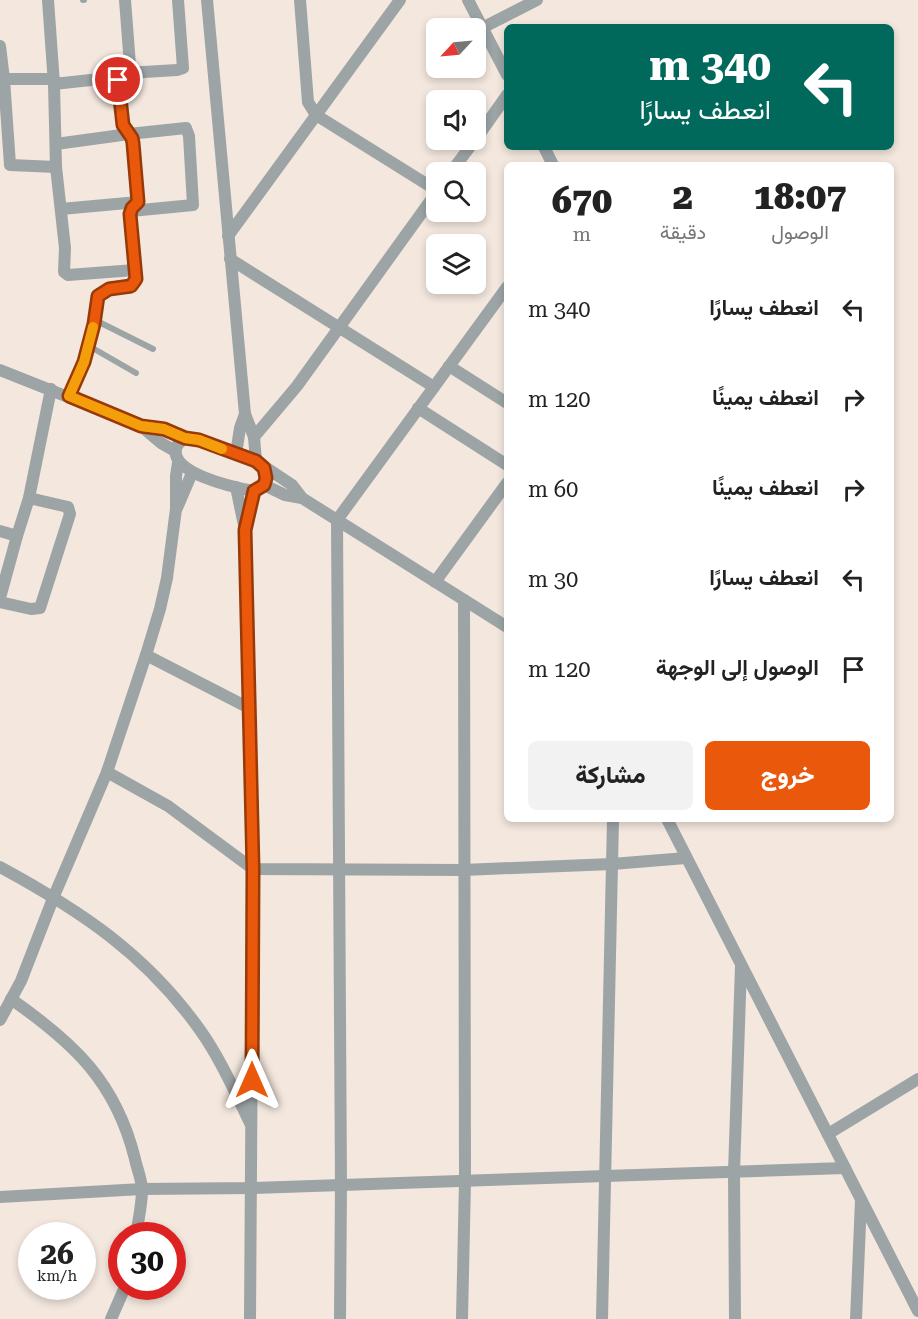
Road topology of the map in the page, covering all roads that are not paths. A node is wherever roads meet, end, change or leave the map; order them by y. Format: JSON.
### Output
{"nodes":[{"id":1,"x":48,"y":0,"type":"edge"},
{"id":2,"x":125,"y":0,"type":"edge"},
{"id":3,"x":178,"y":0,"type":"edge"},
{"id":4,"x":207,"y":0,"type":"edge"},
{"id":5,"x":300,"y":0,"type":"edge"},
{"id":6,"x":400,"y":0,"type":"edge"},
{"id":7,"x":468,"y":0,"type":"edge"},
{"id":8,"x":537,"y":0,"type":"edge"},
{"id":9,"x":478,"y":18,"type":"edge"},
{"id":10,"x":486,"y":26,"type":"edge"},
{"id":11,"x":486,"y":34,"type":"edge"},
{"id":12,"x":0,"y":46,"type":"edge"},
{"id":13,"x":504,"y":69,"type":"edge"},
{"id":14,"x":123,"y":75,"type":"junction"},
{"id":15,"x":4,"y":79,"type":"junction"},
{"id":16,"x":54,"y":81,"type":"junction"},
{"id":17,"x":504,"y":99,"type":"edge"},
{"id":18,"x":316,"y":115,"type":"junction"},
{"id":19,"x":486,"y":124,"type":"edge"},
{"id":20,"x":129,"y":134,"type":"junction"},
{"id":21,"x":56,"y":144,"type":"junction"},
{"id":22,"x":56,"y":167,"type":"junction"},
{"id":23,"x":426,"y":186,"type":"edge"},
{"id":24,"x":135,"y":206,"type":"junction"},
{"id":25,"x":426,"y":206,"type":"edge"},
{"id":26,"x":61,"y":209,"type":"junction"},
{"id":27,"x":228,"y":236,"type":"junction"},
{"id":28,"x":230,"y":259,"type":"junction"},
{"id":29,"x":135,"y":270,"type":"junction"},
{"id":30,"x":504,"y":291,"type":"edge"},
{"id":31,"x":94,"y":320,"type":"junction"},
{"id":32,"x":339,"y":327,"type":"junction"},
{"id":33,"x":88,"y":346,"type":"junction"},
{"id":34,"x":153,"y":350,"type":"dead end"},
{"id":35,"x":449,"y":366,"type":"junction"},
{"id":36,"x":0,"y":370,"type":"edge"},
{"id":37,"x":136,"y":373,"type":"dead end"},
{"id":38,"x":434,"y":387,"type":"junction"},
{"id":39,"x":51,"y":389,"type":"junction"},
{"id":40,"x":69,"y":396,"type":"junction"},
{"id":41,"x":504,"y":401,"type":"edge"},
{"id":42,"x":418,"y":408,"type":"junction"},
{"id":43,"x":245,"y":414,"type":"junction"},
{"id":44,"x":141,"y":426,"type":"junction"},
{"id":45,"x":254,"y":437,"type":"junction"},
{"id":46,"x":185,"y":438,"type":"junction"},
{"id":47,"x":236,"y":454,"type":"junction"},
{"id":48,"x":177,"y":457,"type":"junction"},
{"id":49,"x":504,"y":463,"type":"edge"},
{"id":50,"x":260,"y":465,"type":"junction"},
{"id":51,"x":192,"y":473,"type":"junction"},
{"id":52,"x":236,"y":487,"type":"junction"},
{"id":53,"x":504,"y":487,"type":"edge"},
{"id":54,"x":259,"y":488,"type":"junction"},
{"id":55,"x":29,"y":498,"type":"junction"},
{"id":56,"x":302,"y":498,"type":"junction"},
{"id":57,"x":176,"y":509,"type":"junction"},
{"id":58,"x":337,"y":520,"type":"junction"},
{"id":59,"x":245,"y":530,"type":"junction"},
{"id":60,"x":0,"y":531,"type":"edge"},
{"id":61,"x":17,"y":536,"type":"junction"},
{"id":62,"x":435,"y":582,"type":"junction"},
{"id":63,"x":0,"y":600,"type":"edge"},
{"id":64,"x":464,"y":600,"type":"junction"},
{"id":65,"x":504,"y":625,"type":"edge"},
{"id":66,"x":146,"y":655,"type":"junction"},
{"id":67,"x":249,"y":708,"type":"junction"},
{"id":68,"x":107,"y":772,"type":"junction"},
{"id":69,"x":613,"y":822,"type":"edge"},
{"id":70,"x":668,"y":822,"type":"edge"},
{"id":71,"x":686,"y":858,"type":"junction"},
{"id":72,"x":612,"y":864,"type":"junction"},
{"id":73,"x":0,"y":867,"type":"edge"},
{"id":74,"x":253,"y":869,"type":"junction"},
{"id":75,"x":339,"y":870,"type":"junction"},
{"id":76,"x":463,"y":870,"type":"junction"},
{"id":77,"x":54,"y":896,"type":"junction"},
{"id":78,"x":741,"y":965,"type":"junction"},
{"id":79,"x":11,"y":999,"type":"junction"},
{"id":80,"x":0,"y":1020,"type":"edge"},
{"id":81,"x":918,"y":1079,"type":"edge"},
{"id":82,"x":252,"y":1126,"type":"junction"},
{"id":83,"x":828,"y":1134,"type":"junction"},
{"id":84,"x":845,"y":1168,"type":"junction"},
{"id":85,"x":734,"y":1172,"type":"junction"},
{"id":86,"x":605,"y":1177,"type":"junction"},
{"id":87,"x":465,"y":1181,"type":"junction"},
{"id":88,"x":341,"y":1185,"type":"junction"},
{"id":89,"x":252,"y":1188,"type":"junction"},
{"id":90,"x":142,"y":1189,"type":"junction"},
{"id":91,"x":0,"y":1197,"type":"edge"},
{"id":92,"x":861,"y":1199,"type":"junction"},
{"id":93,"x":138,"y":1222,"type":"edge"},
{"id":94,"x":912,"y":1286,"type":"edge"},
{"id":95,"x":119,"y":1300,"type":"edge"},
{"id":96,"x":917,"y":1308,"type":"edge"},
{"id":97,"x":250,"y":1318,"type":"edge"},
{"id":98,"x":111,"y":1319,"type":"edge"},
{"id":99,"x":340,"y":1319,"type":"edge"},
{"id":100,"x":462,"y":1319,"type":"edge"},
{"id":101,"x":602,"y":1319,"type":"edge"},
{"id":102,"x":735,"y":1319,"type":"edge"},
{"id":103,"x":856,"y":1319,"type":"edge"}],
"edges":[{"from":1,"to":16,"type":"street"},
{"from":2,"to":14,"type":"street"},
{"from":3,"to":14,"type":"street"},
{"from":4,"to":27,"type":"street"},
{"from":5,"to":18,"type":"street"},
{"from":6,"to":18,"type":"street"},
{"from":7,"to":9,"type":"street"},
{"from":8,"to":10,"type":"street"},
{"from":11,"to":13,"type":"street"},
{"from":12,"to":15,"type":"street"},
{"from":14,"to":16,"type":"street"},
{"from":14,"to":20,"type":"street"},
{"from":15,"to":16,"type":"street"},
{"from":15,"to":22,"type":"street"},
{"from":16,"to":21,"type":"street"},
{"from":17,"to":19,"type":"street"},
{"from":18,"to":23,"type":"street"},
{"from":18,"to":27,"type":"street"},
{"from":20,"to":21,"type":"street"},
{"from":20,"to":24,"type":"street"},
{"from":20,"to":24,"type":"street"},
{"from":21,"to":22,"type":"street"},
{"from":22,"to":26,"type":"street"},
{"from":24,"to":26,"type":"street"},
{"from":24,"to":29,"type":"street"},
{"from":25,"to":32,"type":"street"},
{"from":26,"to":29,"type":"street"},
{"from":27,"to":28,"type":"street"},
{"from":28,"to":32,"type":"street"},
{"from":28,"to":43,"type":"street"},
{"from":29,"to":31,"type":"street"},
{"from":30,"to":35,"type":"street"},
{"from":31,"to":33,"type":"street"},
{"from":31,"to":34,"type":"lane"},
{"from":32,"to":38,"type":"street"},
{"from":32,"to":45,"type":"street"},
{"from":33,"to":37,"type":"lane"},
{"from":33,"to":40,"type":"street"},
{"from":35,"to":38,"type":"street"},
{"from":35,"to":41,"type":"street"},
{"from":36,"to":39,"type":"street"},
{"from":38,"to":42,"type":"street"},
{"from":39,"to":40,"type":"street"},
{"from":39,"to":55,"type":"street"},
{"from":40,"to":44,"type":"street"},
{"from":42,"to":49,"type":"street"},
{"from":42,"to":58,"type":"street"},
{"from":43,"to":45,"type":"street"},
{"from":43,"to":47,"type":"street"},
{"from":44,"to":46,"type":"street"},
{"from":44,"to":48,"type":"street"},
{"from":45,"to":50,"type":"street"},
{"from":46,"to":47,"type":"street"},
{"from":46,"to":48,"type":"street"},
{"from":47,"to":50,"type":"street"},
{"from":48,"to":51,"type":"street"},
{"from":48,"to":57,"type":"street"},
{"from":50,"to":54,"type":"street"},
{"from":50,"to":56,"type":"street"},
{"from":51,"to":52,"type":"street"},
{"from":51,"to":57,"type":"street"},
{"from":52,"to":54,"type":"street"},
{"from":52,"to":59,"type":"street"},
{"from":53,"to":62,"type":"street"},
{"from":54,"to":56,"type":"street"},
{"from":54,"to":59,"type":"street"},
{"from":55,"to":61,"type":"street"},
{"from":55,"to":63,"type":"street"},
{"from":56,"to":58,"type":"street"},
{"from":57,"to":66,"type":"street"},
{"from":58,"to":62,"type":"street"},
{"from":58,"to":75,"type":"street"},
{"from":59,"to":67,"type":"street"},
{"from":60,"to":61,"type":"street"},
{"from":61,"to":63,"type":"street"},
{"from":62,"to":64,"type":"street"},
{"from":64,"to":65,"type":"street"},
{"from":64,"to":76,"type":"street"},
{"from":66,"to":67,"type":"street"},
{"from":66,"to":68,"type":"street"},
{"from":67,"to":74,"type":"street"},
{"from":68,"to":74,"type":"street"},
{"from":68,"to":77,"type":"street"},
{"from":69,"to":72,"type":"street"},
{"from":70,"to":71,"type":"street"},
{"from":71,"to":72,"type":"street"},
{"from":71,"to":78,"type":"street"},
{"from":72,"to":76,"type":"street"},
{"from":72,"to":86,"type":"street"},
{"from":73,"to":77,"type":"street"},
{"from":74,"to":75,"type":"street"},
{"from":74,"to":82,"type":"street"},
{"from":75,"to":76,"type":"street"},
{"from":75,"to":88,"type":"street"},
{"from":76,"to":87,"type":"street"},
{"from":77,"to":79,"type":"street"},
{"from":77,"to":82,"type":"street"},
{"from":78,"to":83,"type":"street"},
{"from":78,"to":85,"type":"street"},
{"from":79,"to":80,"type":"street"},
{"from":79,"to":90,"type":"street"},
{"from":81,"to":83,"type":"street"},
{"from":82,"to":89,"type":"street"},
{"from":83,"to":84,"type":"street"},
{"from":84,"to":85,"type":"street"},
{"from":84,"to":92,"type":"street"},
{"from":85,"to":86,"type":"street"},
{"from":85,"to":102,"type":"street"},
{"from":86,"to":87,"type":"street"},
{"from":86,"to":101,"type":"street"},
{"from":87,"to":88,"type":"street"},
{"from":87,"to":100,"type":"street"},
{"from":88,"to":89,"type":"street"},
{"from":88,"to":99,"type":"street"},
{"from":89,"to":90,"type":"street"},
{"from":89,"to":97,"type":"street"},
{"from":90,"to":91,"type":"street"},
{"from":90,"to":93,"type":"street"},
{"from":92,"to":94,"type":"street"},
{"from":92,"to":103,"type":"street"},
{"from":94,"to":96,"type":"street"},
{"from":95,"to":98,"type":"street"}]}
